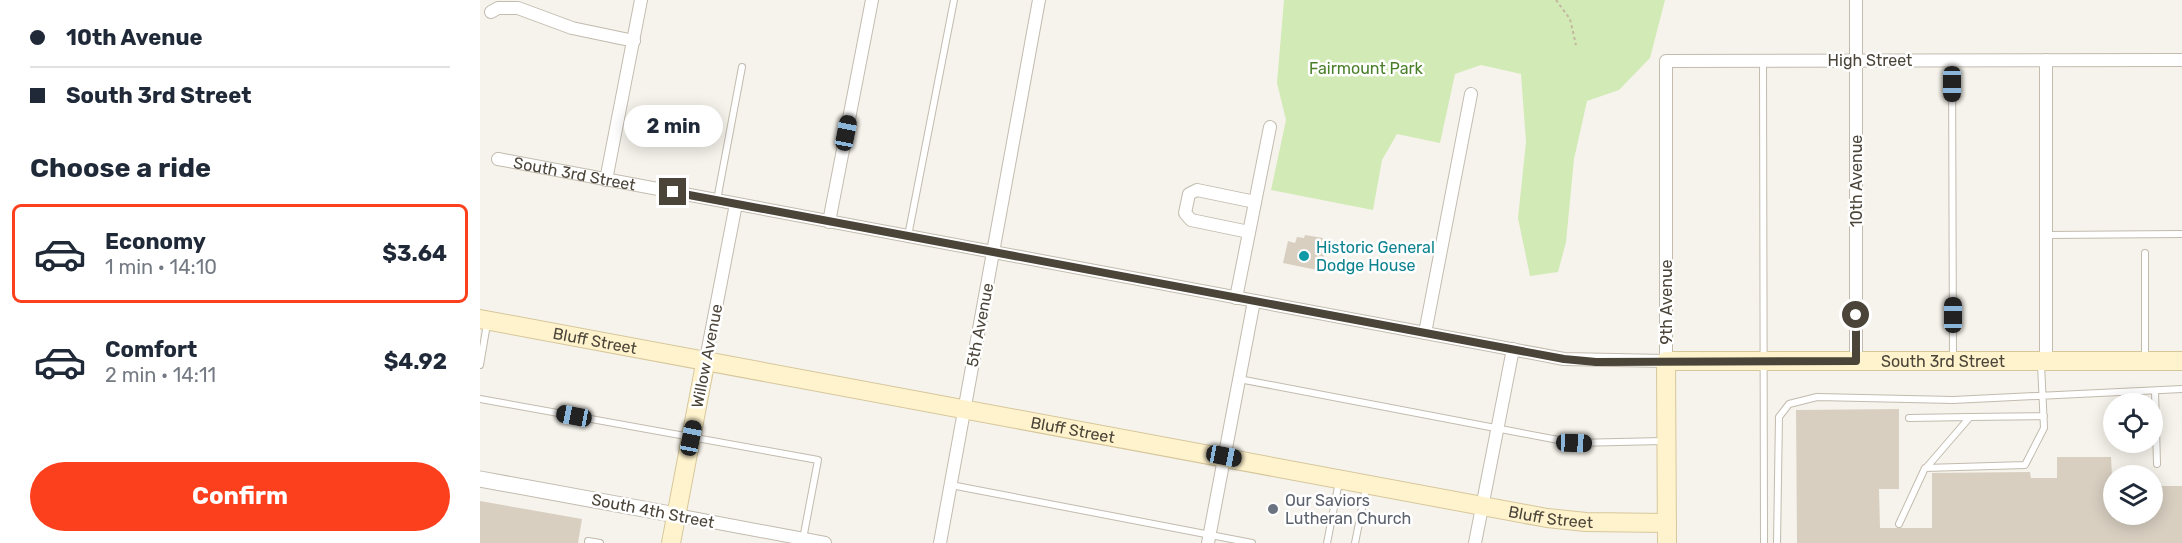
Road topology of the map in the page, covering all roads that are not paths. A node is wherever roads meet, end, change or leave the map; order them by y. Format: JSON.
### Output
{"nodes":[{"id":1,"x":641,"y":0,"type":"edge"},
{"id":2,"x":872,"y":0,"type":"edge"},
{"id":3,"x":954,"y":0,"type":"edge"},
{"id":4,"x":1039,"y":0,"type":"edge"},
{"id":5,"x":1856,"y":0,"type":"edge"},
{"id":6,"x":491,"y":12,"type":"dead end"},
{"id":7,"x":634,"y":41,"type":"junction"},
{"id":8,"x":1856,"y":60,"type":"junction"},
{"id":9,"x":1952,"y":60,"type":"junction"},
{"id":10,"x":2046,"y":60,"type":"junction"},
{"id":11,"x":2182,"y":60,"type":"edge"},
{"id":12,"x":1666,"y":61,"type":"joint"},
{"id":13,"x":1763,"y":61,"type":"junction"},
{"id":14,"x":742,"y":67,"type":"dead end"},
{"id":15,"x":1471,"y":93,"type":"dead end"},
{"id":16,"x":1270,"y":128,"type":"dead end"},
{"id":17,"x":498,"y":159,"type":"dead end"},
{"id":18,"x":606,"y":180,"type":"junction"},
{"id":19,"x":717,"y":200,"type":"junction"},
{"id":20,"x":1255,"y":202,"type":"junction"},
{"id":21,"x":736,"y":204,"type":"junction"},
{"id":22,"x":830,"y":222,"type":"junction"},
{"id":23,"x":1249,"y":232,"type":"junction"},
{"id":24,"x":2182,"y":234,"type":"edge"},
{"id":25,"x":2046,"y":235,"type":"junction"},
{"id":26,"x":908,"y":236,"type":"junction"},
{"id":27,"x":994,"y":252,"type":"junction"},
{"id":28,"x":2145,"y":253,"type":"dead end"},
{"id":29,"x":1236,"y":298,"type":"junction"},
{"id":30,"x":1254,"y":301,"type":"junction"},
{"id":31,"x":484,"y":319,"type":"edge"},
{"id":32,"x":1425,"y":333,"type":"junction"},
{"id":33,"x":1513,"y":350,"type":"junction"},
{"id":34,"x":706,"y":359,"type":"junction"},
{"id":35,"x":1763,"y":361,"type":"junction"},
{"id":36,"x":1856,"y":361,"type":"junction"},
{"id":37,"x":1953,"y":361,"type":"junction"},
{"id":38,"x":2044,"y":361,"type":"junction"},
{"id":39,"x":2145,"y":361,"type":"junction"},
{"id":40,"x":2182,"y":361,"type":"edge"},
{"id":41,"x":1666,"y":362,"type":"junction"},
{"id":42,"x":480,"y":364,"type":"edge"},
{"id":43,"x":1239,"y":379,"type":"junction"},
{"id":44,"x":2182,"y":389,"type":"edge"},
{"id":45,"x":2155,"y":391,"type":"junction"},
{"id":46,"x":2043,"y":397,"type":"junction"},
{"id":47,"x":480,"y":399,"type":"edge"},
{"id":48,"x":965,"y":408,"type":"junction"},
{"id":49,"x":2044,"y":416,"type":"junction"},
{"id":50,"x":1970,"y":417,"type":"junction"},
{"id":51,"x":1909,"y":418,"type":"dead end"},
{"id":52,"x":1498,"y":429,"type":"junction"},
{"id":53,"x":691,"y":438,"type":"junction"},
{"id":54,"x":1667,"y":441,"type":"junction"},
{"id":55,"x":1224,"y":456,"type":"junction"},
{"id":56,"x":2157,"y":464,"type":"dead end"},
{"id":57,"x":1925,"y":468,"type":"junction"},
{"id":58,"x":1339,"y":478,"type":"junction"},
{"id":59,"x":480,"y":479,"type":"edge"},
{"id":60,"x":1367,"y":483,"type":"junction"},
{"id":61,"x":951,"y":485,"type":"junction"},
{"id":62,"x":1483,"y":505,"type":"junction"},
{"id":63,"x":676,"y":515,"type":"junction"},
{"id":64,"x":1667,"y":523,"type":"junction"},
{"id":65,"x":1899,"y":524,"type":"dead end"},
{"id":66,"x":773,"y":538,"type":"edge"},
{"id":67,"x":803,"y":539,"type":"junction"},
{"id":68,"x":1208,"y":539,"type":"edge"},
{"id":69,"x":588,"y":541,"type":"dead end"},
{"id":70,"x":600,"y":543,"type":"edge"},
{"id":71,"x":670,"y":543,"type":"edge"},
{"id":72,"x":825,"y":543,"type":"edge"},
{"id":73,"x":940,"y":543,"type":"edge"},
{"id":74,"x":1252,"y":543,"type":"edge"},
{"id":75,"x":1327,"y":543,"type":"edge"},
{"id":76,"x":1355,"y":543,"type":"edge"},
{"id":77,"x":1475,"y":543,"type":"edge"},
{"id":78,"x":1667,"y":543,"type":"edge"},
{"id":79,"x":1764,"y":543,"type":"edge"},
{"id":80,"x":1776,"y":543,"type":"edge"}],
"edges":[{"from":1,"to":7,"type":"street"},
{"from":2,"to":22,"type":"street"},
{"from":3,"to":26,"type":"lane"},
{"from":4,"to":27,"type":"street","name":"5th Avenue"},
{"from":5,"to":8,"type":"street","name":"10th Avenue"},
{"from":6,"to":7,"type":"street"},
{"from":7,"to":18,"type":"street"},
{"from":8,"to":9,"type":"street","name":"High Street"},
{"from":8,"to":13,"type":"street","name":"High Street"},
{"from":8,"to":36,"type":"street","name":"10th Avenue"},
{"from":9,"to":10,"type":"street","name":"High Street"},
{"from":9,"to":37,"type":"lane"},
{"from":10,"to":11,"type":"street","name":"High Street"},
{"from":10,"to":25,"type":"street"},
{"from":12,"to":13,"type":"street","name":"High Street"},
{"from":12,"to":41,"type":"street","name":"9th Avenue"},
{"from":13,"to":35,"type":"lane"},
{"from":14,"to":19,"type":"lane"},
{"from":15,"to":32,"type":"street"},
{"from":16,"to":20,"type":"street"},
{"from":17,"to":18,"type":"street","name":"South 3rd Street"},
{"from":18,"to":19,"type":"street","name":"South 3rd Street"},
{"from":19,"to":21,"type":"street","name":"South 3rd Street"},
{"from":20,"to":23,"type":"street"},
{"from":20,"to":23,"type":"street"},
{"from":21,"to":22,"type":"street","name":"South 3rd Street"},
{"from":21,"to":34,"type":"street","name":"Willow Avenue"},
{"from":22,"to":26,"type":"street","name":"South 3rd Street"},
{"from":23,"to":29,"type":"street"},
{"from":24,"to":25,"type":"lane"},
{"from":25,"to":38,"type":"street"},
{"from":26,"to":27,"type":"street","name":"South 3rd Street"},
{"from":27,"to":29,"type":"street","name":"South 3rd Street"},
{"from":27,"to":48,"type":"street","name":"5th Avenue"},
{"from":28,"to":39,"type":"lane"},
{"from":29,"to":30,"type":"street","name":"South 3rd Street"},
{"from":30,"to":32,"type":"street","name":"South 3rd Street"},
{"from":30,"to":43,"type":"street"},
{"from":31,"to":34,"type":"main road","name":"Bluff Street"},
{"from":31,"to":42,"type":"lane"},
{"from":32,"to":33,"type":"street","name":"South 3rd Street"},
{"from":33,"to":41,"type":"street","name":"South 3rd Street"},
{"from":33,"to":52,"type":"street"},
{"from":34,"to":48,"type":"main road","name":"Bluff Street"},
{"from":34,"to":53,"type":"main road","name":"Willow Avenue"},
{"from":35,"to":36,"type":"main road","name":"South 3rd Street"},
{"from":35,"to":41,"type":"main road","name":"South 3rd Street"},
{"from":35,"to":79,"type":"lane"},
{"from":36,"to":37,"type":"main road","name":"South 3rd Street"},
{"from":37,"to":38,"type":"main road","name":"South 3rd Street"},
{"from":38,"to":39,"type":"main road","name":"South 3rd Street"},
{"from":38,"to":46,"type":"lane"},
{"from":39,"to":40,"type":"main road","name":"South 3rd Street"},
{"from":41,"to":54,"type":"main road","name":"9th Avenue"},
{"from":43,"to":52,"type":"lane"},
{"from":43,"to":55,"type":"street"},
{"from":44,"to":45,"type":"lane"},
{"from":45,"to":46,"type":"lane"},
{"from":45,"to":56,"type":"lane"},
{"from":46,"to":49,"type":"lane"},
{"from":46,"to":80,"type":"lane"},
{"from":47,"to":53,"type":"lane"},
{"from":48,"to":55,"type":"main road","name":"Bluff Street"},
{"from":48,"to":61,"type":"street","name":"5th Avenue"},
{"from":49,"to":50,"type":"lane"},
{"from":49,"to":57,"type":"lane"},
{"from":50,"to":51,"type":"lane"},
{"from":50,"to":57,"type":"lane"},
{"from":52,"to":54,"type":"lane"},
{"from":52,"to":62,"type":"street"},
{"from":53,"to":63,"type":"main road","name":"Willow Avenue"},
{"from":53,"to":67,"type":"lane"},
{"from":54,"to":64,"type":"main road","name":"9th Avenue"},
{"from":55,"to":58,"type":"main road","name":"Bluff Street"},
{"from":55,"to":68,"type":"street"},
{"from":57,"to":65,"type":"lane"},
{"from":58,"to":60,"type":"main road","name":"Bluff Street"},
{"from":58,"to":75,"type":"lane"},
{"from":59,"to":63,"type":"street","name":"South 4th Street"},
{"from":60,"to":62,"type":"main road","name":"Bluff Street"},
{"from":60,"to":76,"type":"lane"},
{"from":61,"to":68,"type":"lane"},
{"from":61,"to":73,"type":"street","name":"5th Avenue"},
{"from":62,"to":64,"type":"main road","name":"Bluff Street"},
{"from":62,"to":77,"type":"street"},
{"from":63,"to":66,"type":"street","name":"South 4th Street"},
{"from":63,"to":71,"type":"main road","name":"Willow Avenue"},
{"from":64,"to":78,"type":"main road","name":"9th Avenue"},
{"from":66,"to":67,"type":"street","name":"South 4th Street"},
{"from":67,"to":72,"type":"street","name":"South 4th Street"},
{"from":68,"to":74,"type":"lane"},
{"from":69,"to":70,"type":"lane"}]}
